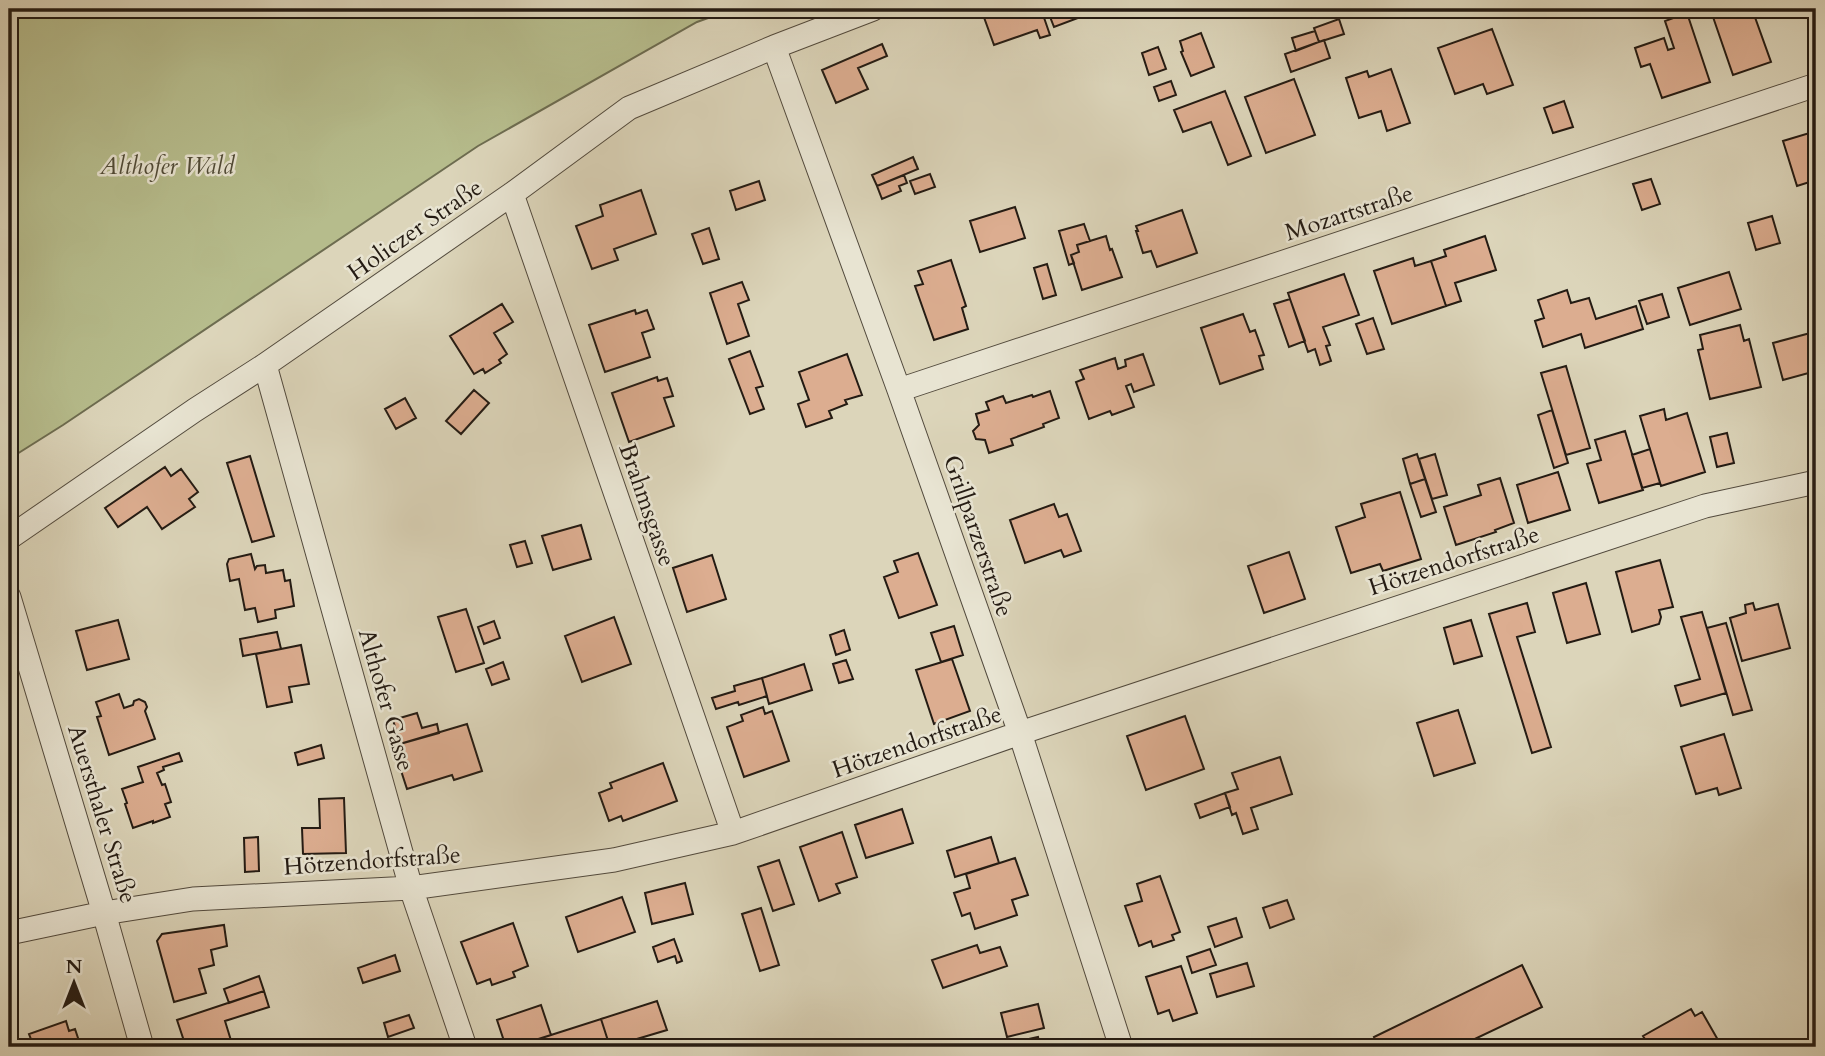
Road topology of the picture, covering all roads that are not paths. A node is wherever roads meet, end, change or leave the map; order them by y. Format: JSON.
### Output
{"nodes":[{"id":1,"x":873,"y":9,"type":"edge"},
{"id":2,"x":774,"y":47,"type":"junction"},
{"id":3,"x":1816,"y":85,"type":"edge"},
{"id":4,"x":512,"y":194,"type":"junction"},
{"id":5,"x":265,"y":365,"type":"junction"},
{"id":6,"x":899,"y":390,"type":"junction"},
{"id":7,"x":1816,"y":482,"type":"edge"},
{"id":8,"x":9,"y":538,"type":"edge"},
{"id":9,"x":9,"y":597,"type":"edge"},
{"id":10,"x":1020,"y":733,"type":"junction"},
{"id":11,"x":733,"y":833,"type":"junction"},
{"id":12,"x":411,"y":888,"type":"junction"},
{"id":13,"x":104,"y":913,"type":"junction"},
{"id":14,"x":9,"y":933,"type":"edge"},
{"id":15,"x":142,"y":1047,"type":"edge"},
{"id":16,"x":465,"y":1047,"type":"edge"},
{"id":17,"x":1121,"y":1047,"type":"edge"}],
"edges":[{"from":1,"to":2,"type":"street","name":"Holiczer Straße"},
{"from":2,"to":4,"type":"street","name":"Holiczer Straße"},
{"from":2,"to":6,"type":"street","name":"Grillparzerstraße"},
{"from":3,"to":6,"type":"street","name":"Mozartstraße"},
{"from":4,"to":5,"type":"street","name":"Holiczer Straße"},
{"from":4,"to":11,"type":"street","name":"Brahmsgasse"},
{"from":5,"to":8,"type":"street","name":"Holiczer Straße"},
{"from":5,"to":12,"type":"street","name":"Althofer Gasse"},
{"from":6,"to":10,"type":"street","name":"Grillparzerstraße"},
{"from":7,"to":10,"type":"street","name":"Hötzendorfstraße"},
{"from":9,"to":13,"type":"street","name":"Auersthaler Straße"},
{"from":10,"to":11,"type":"street","name":"Hötzendorfstraße"},
{"from":10,"to":17,"type":"street","name":"Grillparzerstraße"},
{"from":11,"to":12,"type":"street","name":"Hötzendorfstraße"},
{"from":12,"to":13,"type":"street","name":"Hötzendorfstraße"},
{"from":12,"to":16,"type":"street","name":"Althofer Gasse"},
{"from":13,"to":14,"type":"street","name":"Hötzendorfstraße"},
{"from":13,"to":15,"type":"street","name":"Auersthaler Straße"}]}
